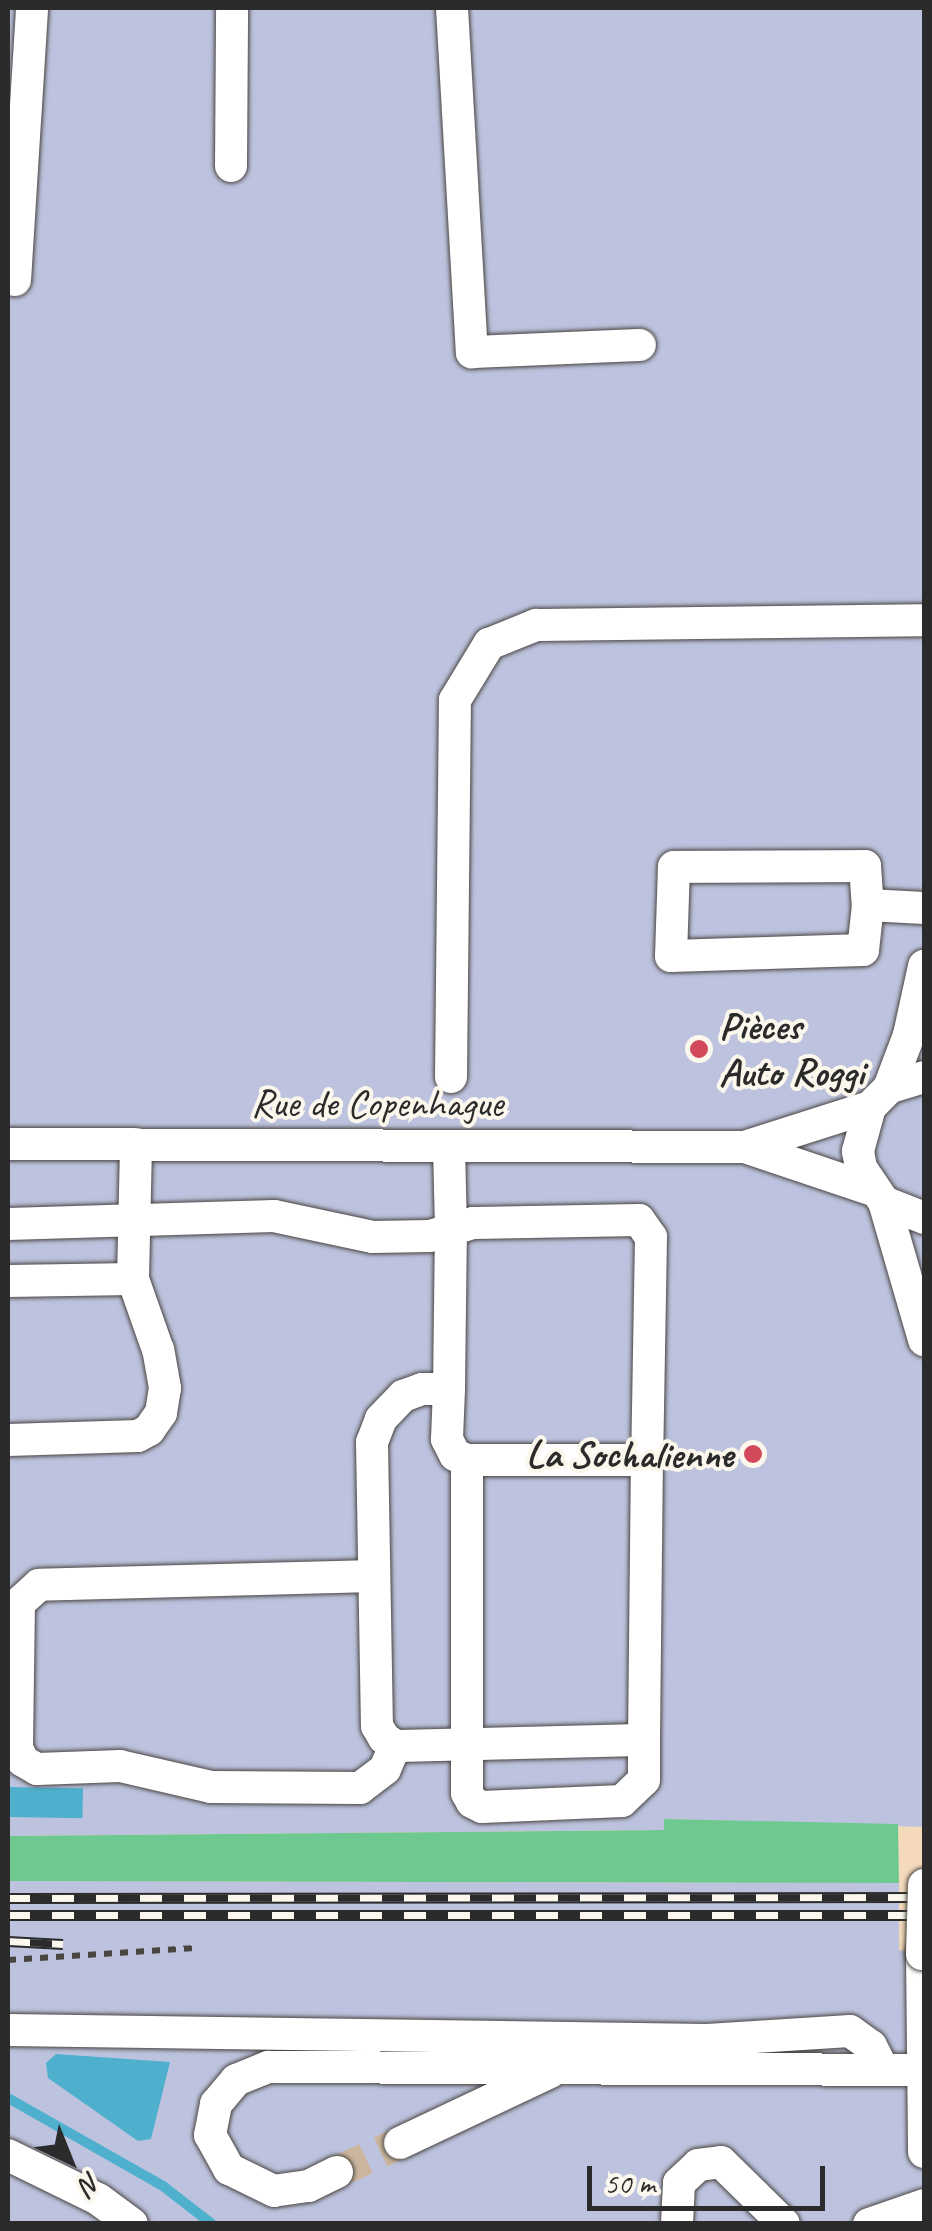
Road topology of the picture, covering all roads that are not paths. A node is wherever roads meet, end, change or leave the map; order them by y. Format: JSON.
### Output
{"nodes":[{"id":1,"x":32,"y":8,"type":"edge"},
{"id":2,"x":232,"y":8,"type":"edge"},
{"id":3,"x":452,"y":8,"type":"edge"},
{"id":4,"x":231,"y":166,"type":"dead end"},
{"id":5,"x":14,"y":280,"type":"dead end"},
{"id":6,"x":640,"y":346,"type":"dead end"},
{"id":7,"x":924,"y":620,"type":"edge"},
{"id":8,"x":868,"y":905,"type":"junction"},
{"id":9,"x":924,"y":908,"type":"edge"},
{"id":10,"x":924,"y":966,"type":"edge"},
{"id":11,"x":451,"y":1077,"type":"dead end"},
{"id":12,"x":924,"y":1077,"type":"edge"},
{"id":13,"x":879,"y":1098,"type":"junction"},
{"id":14,"x":8,"y":1144,"type":"edge"},
{"id":15,"x":136,"y":1144,"type":"junction"},
{"id":16,"x":450,"y":1146,"type":"junction"},
{"id":17,"x":745,"y":1147,"type":"junction"},
{"id":18,"x":878,"y":1196,"type":"junction"},
{"id":19,"x":133,"y":1218,"type":"junction"},
{"id":20,"x":924,"y":1218,"type":"edge"},
{"id":21,"x":8,"y":1224,"type":"edge"},
{"id":22,"x":451,"y":1229,"type":"junction"},
{"id":23,"x":133,"y":1279,"type":"junction"},
{"id":24,"x":8,"y":1280,"type":"edge"},
{"id":25,"x":924,"y":1339,"type":"edge"},
{"id":26,"x":924,"y":1359,"type":"edge"},
{"id":27,"x":449,"y":1390,"type":"junction"},
{"id":28,"x":8,"y":1440,"type":"edge"},
{"id":29,"x":467,"y":1460,"type":"junction"},
{"id":30,"x":647,"y":1460,"type":"junction"},
{"id":31,"x":374,"y":1576,"type":"junction"},
{"id":32,"x":644,"y":1740,"type":"junction"},
{"id":33,"x":468,"y":1744,"type":"junction"},
{"id":34,"x":395,"y":1746,"type":"junction"},
{"id":35,"x":924,"y":1884,"type":"edge"},
{"id":36,"x":922,"y":1954,"type":"edge"},
{"id":37,"x":8,"y":2030,"type":"edge"},
{"id":38,"x":558,"y":2068,"type":"junction"},
{"id":39,"x":883,"y":2070,"type":"junction"},
{"id":40,"x":924,"y":2070,"type":"edge"},
{"id":41,"x":924,"y":2136,"type":"edge"},
{"id":42,"x":400,"y":2143,"type":"tunnel mouth"},
{"id":43,"x":924,"y":2152,"type":"edge"},
{"id":44,"x":8,"y":2155,"type":"edge"},
{"id":45,"x":337,"y":2172,"type":"tunnel mouth"},
{"id":46,"x":924,"y":2205,"type":"edge"},
{"id":47,"x":132,"y":2224,"type":"edge"},
{"id":48,"x":677,"y":2224,"type":"edge"},
{"id":49,"x":784,"y":2224,"type":"edge"},
{"id":50,"x":869,"y":2224,"type":"edge"}],
"edges":[{"from":1,"to":5,"type":"street"},
{"from":2,"to":4,"type":"street"},
{"from":3,"to":6,"type":"street"},
{"from":7,"to":11,"type":"street"},
{"from":8,"to":8,"type":"street"},
{"from":8,"to":9,"type":"street"},
{"from":10,"to":13,"type":"street"},
{"from":12,"to":13,"type":"street","name":"Rue de Copenhague"},
{"from":13,"to":17,"type":"street","name":"Rue de Copenhague"},
{"from":13,"to":18,"type":"street"},
{"from":14,"to":15,"type":"street","name":"Rue de Copenhague"},
{"from":15,"to":16,"type":"street","name":"Rue de Copenhague"},
{"from":15,"to":19,"type":"street"},
{"from":16,"to":17,"type":"street","name":"Rue de Copenhague"},
{"from":16,"to":22,"type":"street"},
{"from":17,"to":18,"type":"street","name":"Rue de Copenhague"},
{"from":18,"to":20,"type":"street","name":"Rue de Copenhague"},
{"from":18,"to":25,"type":"street"},
{"from":19,"to":21,"type":"street"},
{"from":19,"to":22,"type":"street"},
{"from":19,"to":23,"type":"street"},
{"from":22,"to":27,"type":"street"},
{"from":22,"to":30,"type":"street"},
{"from":23,"to":24,"type":"street"},
{"from":23,"to":28,"type":"street"},
{"from":25,"to":26,"type":"street"},
{"from":27,"to":29,"type":"street"},
{"from":27,"to":31,"type":"street"},
{"from":29,"to":30,"type":"street"},
{"from":29,"to":33,"type":"street"},
{"from":30,"to":32,"type":"street"},
{"from":31,"to":34,"type":"street"},
{"from":31,"to":34,"type":"street"},
{"from":32,"to":33,"type":"street"},
{"from":32,"to":33,"type":"street"},
{"from":33,"to":34,"type":"street"},
{"from":35,"to":36,"type":"street","bridge":true},
{"from":36,"to":40,"type":"street"},
{"from":37,"to":39,"type":"street"},
{"from":38,"to":39,"type":"street"},
{"from":38,"to":42,"type":"street"},
{"from":38,"to":45,"type":"street"},
{"from":39,"to":40,"type":"street"},
{"from":40,"to":41,"type":"street"},
{"from":41,"to":43,"type":"street"},
{"from":44,"to":47,"type":"street"},
{"from":46,"to":50,"type":"street"},
{"from":48,"to":49,"type":"street"}]}
